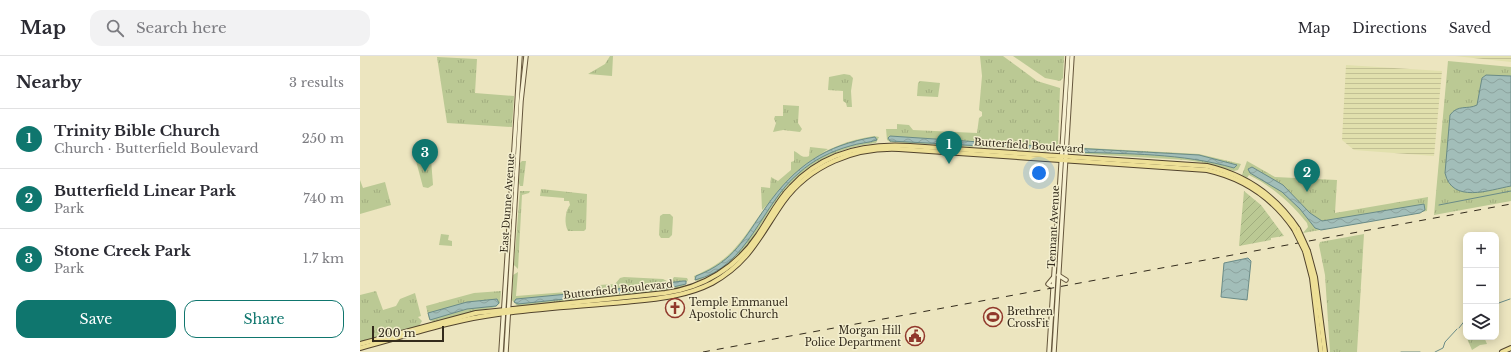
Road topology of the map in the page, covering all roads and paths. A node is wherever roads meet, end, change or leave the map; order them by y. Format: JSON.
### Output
{"nodes":[{"id":1,"x":520,"y":56,"type":"edge"},
{"id":2,"x":526,"y":56,"type":"edge"},
{"id":3,"x":1068,"y":56,"type":"edge"},
{"id":4,"x":1072,"y":56,"type":"edge"},
{"id":5,"x":518,"y":85,"type":"junction"},
{"id":6,"x":521,"y":101,"type":"junction"},
{"id":7,"x":516,"y":108,"type":"junction"},
{"id":8,"x":515,"y":130,"type":"junction"},
{"id":9,"x":519,"y":141,"type":"junction"},
{"id":10,"x":1063,"y":158,"type":"junction"},
{"id":11,"x":513,"y":168,"type":"junction"},
{"id":12,"x":516,"y":188,"type":"junction"},
{"id":13,"x":1058,"y":237,"type":"junction"},
{"id":14,"x":1306,"y":251,"type":"junction"},
{"id":15,"x":1054,"y":271,"type":"junction"},
{"id":16,"x":1058,"y":275,"type":"junction"},
{"id":17,"x":1058,"y":280,"type":"junction"},
{"id":18,"x":1066,"y":280,"type":"dead end"},
{"id":19,"x":1052,"y":299,"type":"junction"},
{"id":20,"x":1057,"y":304,"type":"junction"},
{"id":21,"x":1052,"y":305,"type":"junction"},
{"id":22,"x":506,"y":311,"type":"junction"},
{"id":23,"x":1056,"y":311,"type":"junction"},
{"id":24,"x":360,"y":344,"type":"edge"},
{"id":25,"x":360,"y":348,"type":"edge"},
{"id":26,"x":1511,"y":348,"type":"edge"},
{"id":27,"x":501,"y":352,"type":"edge"},
{"id":28,"x":506,"y":352,"type":"edge"},
{"id":29,"x":1049,"y":352,"type":"edge"},
{"id":30,"x":1054,"y":352,"type":"edge"},
{"id":31,"x":1321,"y":352,"type":"edge"},
{"id":32,"x":1325,"y":352,"type":"edge"},
{"id":33,"x":1502,"y":352,"type":"edge"}],
"edges":[{"from":1,"to":5,"type":"main road","name":"East Dunne Avenue"},
{"from":2,"to":6,"type":"main road","name":"East Dunne Avenue"},
{"from":3,"to":10,"type":"main road","name":"Tennant Avenue"},
{"from":4,"to":10,"type":"main road","name":"Tennant Avenue"},
{"from":5,"to":6,"type":"main road"},
{"from":5,"to":7,"type":"main road","name":"East Dunne Avenue"},
{"from":6,"to":7,"type":"main road"},
{"from":6,"to":9,"type":"main road","name":"East Dunne Avenue"},
{"from":7,"to":8,"type":"main road","name":"East Dunne Avenue"},
{"from":8,"to":9,"type":"main road"},
{"from":8,"to":11,"type":"main road","name":"East Dunne Avenue"},
{"from":9,"to":12,"type":"main road","name":"East Dunne Avenue"},
{"from":10,"to":13,"type":"main road","name":"Tennant Avenue"},
{"from":10,"to":14,"type":"main road","name":"Butterfield Boulevard","bridge":true},
{"from":10,"to":22,"type":"main road","name":"Butterfield Boulevard"},
{"from":11,"to":12,"type":"main road"},
{"from":11,"to":22,"type":"main road","name":"East Dunne Avenue"},
{"from":12,"to":22,"type":"main road","name":"East Dunne Avenue"},
{"from":13,"to":15,"type":"main road","name":"Tennant Avenue"},
{"from":13,"to":16,"type":"main road","name":"Tennant Avenue"},
{"from":14,"to":31,"type":"main road","name":"Butterfield Boulevard"},
{"from":14,"to":32,"type":"main road","name":"Butterfield Boulevard"},
{"from":15,"to":17,"type":"main road"},
{"from":15,"to":19,"type":"main road","name":"Tennant Avenue"},
{"from":16,"to":17,"type":"main road","name":"Tennant Avenue"},
{"from":16,"to":18,"type":"main road"},
{"from":17,"to":20,"type":"main road","name":"Tennant Avenue"},
{"from":19,"to":20,"type":"main road"},
{"from":19,"to":21,"type":"main road","name":"Tennant Avenue"},
{"from":20,"to":23,"type":"main road","name":"Tennant Avenue"},
{"from":21,"to":23,"type":"main road"},
{"from":21,"to":29,"type":"main road","name":"Tennant Avenue"},
{"from":22,"to":24,"type":"main road","name":"Butterfield Boulevard"},
{"from":22,"to":25,"type":"main road","name":"Butterfield Boulevard"},
{"from":22,"to":27,"type":"main road","name":"East Dunne Avenue"},
{"from":22,"to":28,"type":"main road","name":"East Dunne Avenue"},
{"from":23,"to":30,"type":"main road","name":"Tennant Avenue"},
{"from":26,"to":33,"type":"main road"}]}
